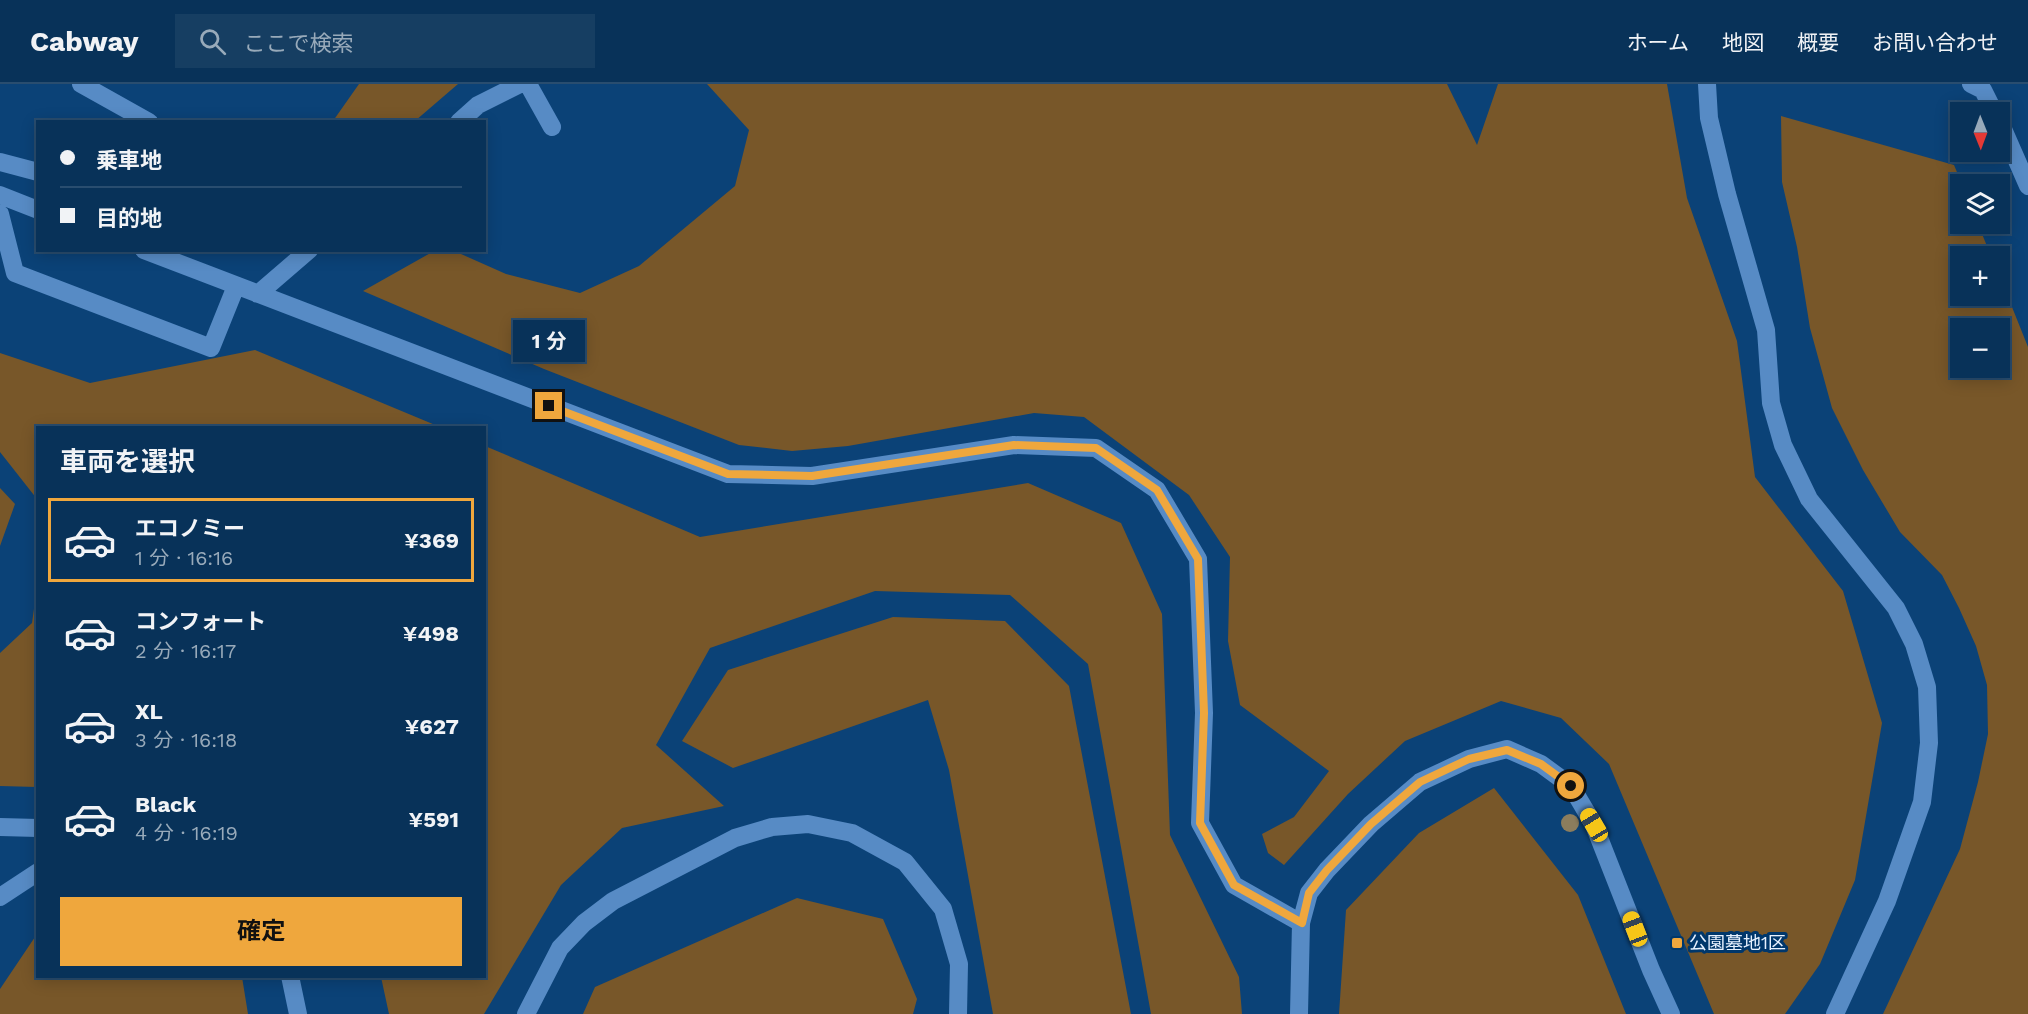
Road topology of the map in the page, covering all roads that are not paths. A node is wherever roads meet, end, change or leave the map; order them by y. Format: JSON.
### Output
{"nodes":[{"id":1,"x":81,"y":84,"type":"edge"},
{"id":2,"x":520,"y":84,"type":"edge"},
{"id":3,"x":528,"y":84,"type":"edge"},
{"id":4,"x":1707,"y":84,"type":"edge"},
{"id":5,"x":1971,"y":84,"type":"edge"},
{"id":6,"x":1989,"y":102,"type":"edge"},
{"id":7,"x":145,"y":120,"type":"edge"},
{"id":8,"x":461,"y":120,"type":"edge"},
{"id":9,"x":552,"y":127,"type":"dead end"},
{"id":10,"x":2010,"y":145,"type":"edge"},
{"id":11,"x":0,"y":162,"type":"edge"},
{"id":12,"x":36,"y":171,"type":"edge"},
{"id":13,"x":2028,"y":186,"type":"edge"},
{"id":14,"x":0,"y":195,"type":"edge"},
{"id":15,"x":36,"y":209,"type":"edge"},
{"id":16,"x":0,"y":214,"type":"edge"},
{"id":17,"x":149,"y":252,"type":"edge"},
{"id":18,"x":307,"y":252,"type":"edge"},
{"id":19,"x":236,"y":286,"type":"junction"},
{"id":20,"x":258,"y":294,"type":"junction"},
{"id":21,"x":0,"y":827,"type":"edge"},
{"id":22,"x":36,"y":828,"type":"edge"},
{"id":23,"x":36,"y":873,"type":"edge"},
{"id":24,"x":0,"y":897,"type":"edge"},
{"id":25,"x":1302,"y":923,"type":"junction"},
{"id":26,"x":290,"y":978,"type":"edge"},
{"id":27,"x":298,"y":1014,"type":"edge"},
{"id":28,"x":526,"y":1014,"type":"edge"},
{"id":29,"x":958,"y":1014,"type":"edge"},
{"id":30,"x":1299,"y":1014,"type":"edge"},
{"id":31,"x":1671,"y":1014,"type":"edge"},
{"id":32,"x":1835,"y":1014,"type":"edge"}],
"edges":[{"from":1,"to":7,"type":"street"},
{"from":2,"to":8,"type":"street"},
{"from":3,"to":9,"type":"street"},
{"from":4,"to":32,"type":"street"},
{"from":5,"to":6,"type":"street"},
{"from":10,"to":13,"type":"street"},
{"from":11,"to":12,"type":"street"},
{"from":14,"to":15,"type":"street"},
{"from":16,"to":19,"type":"street"},
{"from":17,"to":19,"type":"street"},
{"from":18,"to":20,"type":"street"},
{"from":19,"to":20,"type":"street"},
{"from":20,"to":25,"type":"street"},
{"from":21,"to":22,"type":"street"},
{"from":23,"to":24,"type":"street"},
{"from":25,"to":30,"type":"street"},
{"from":25,"to":31,"type":"street"},
{"from":26,"to":27,"type":"street"},
{"from":28,"to":29,"type":"street"}]}
